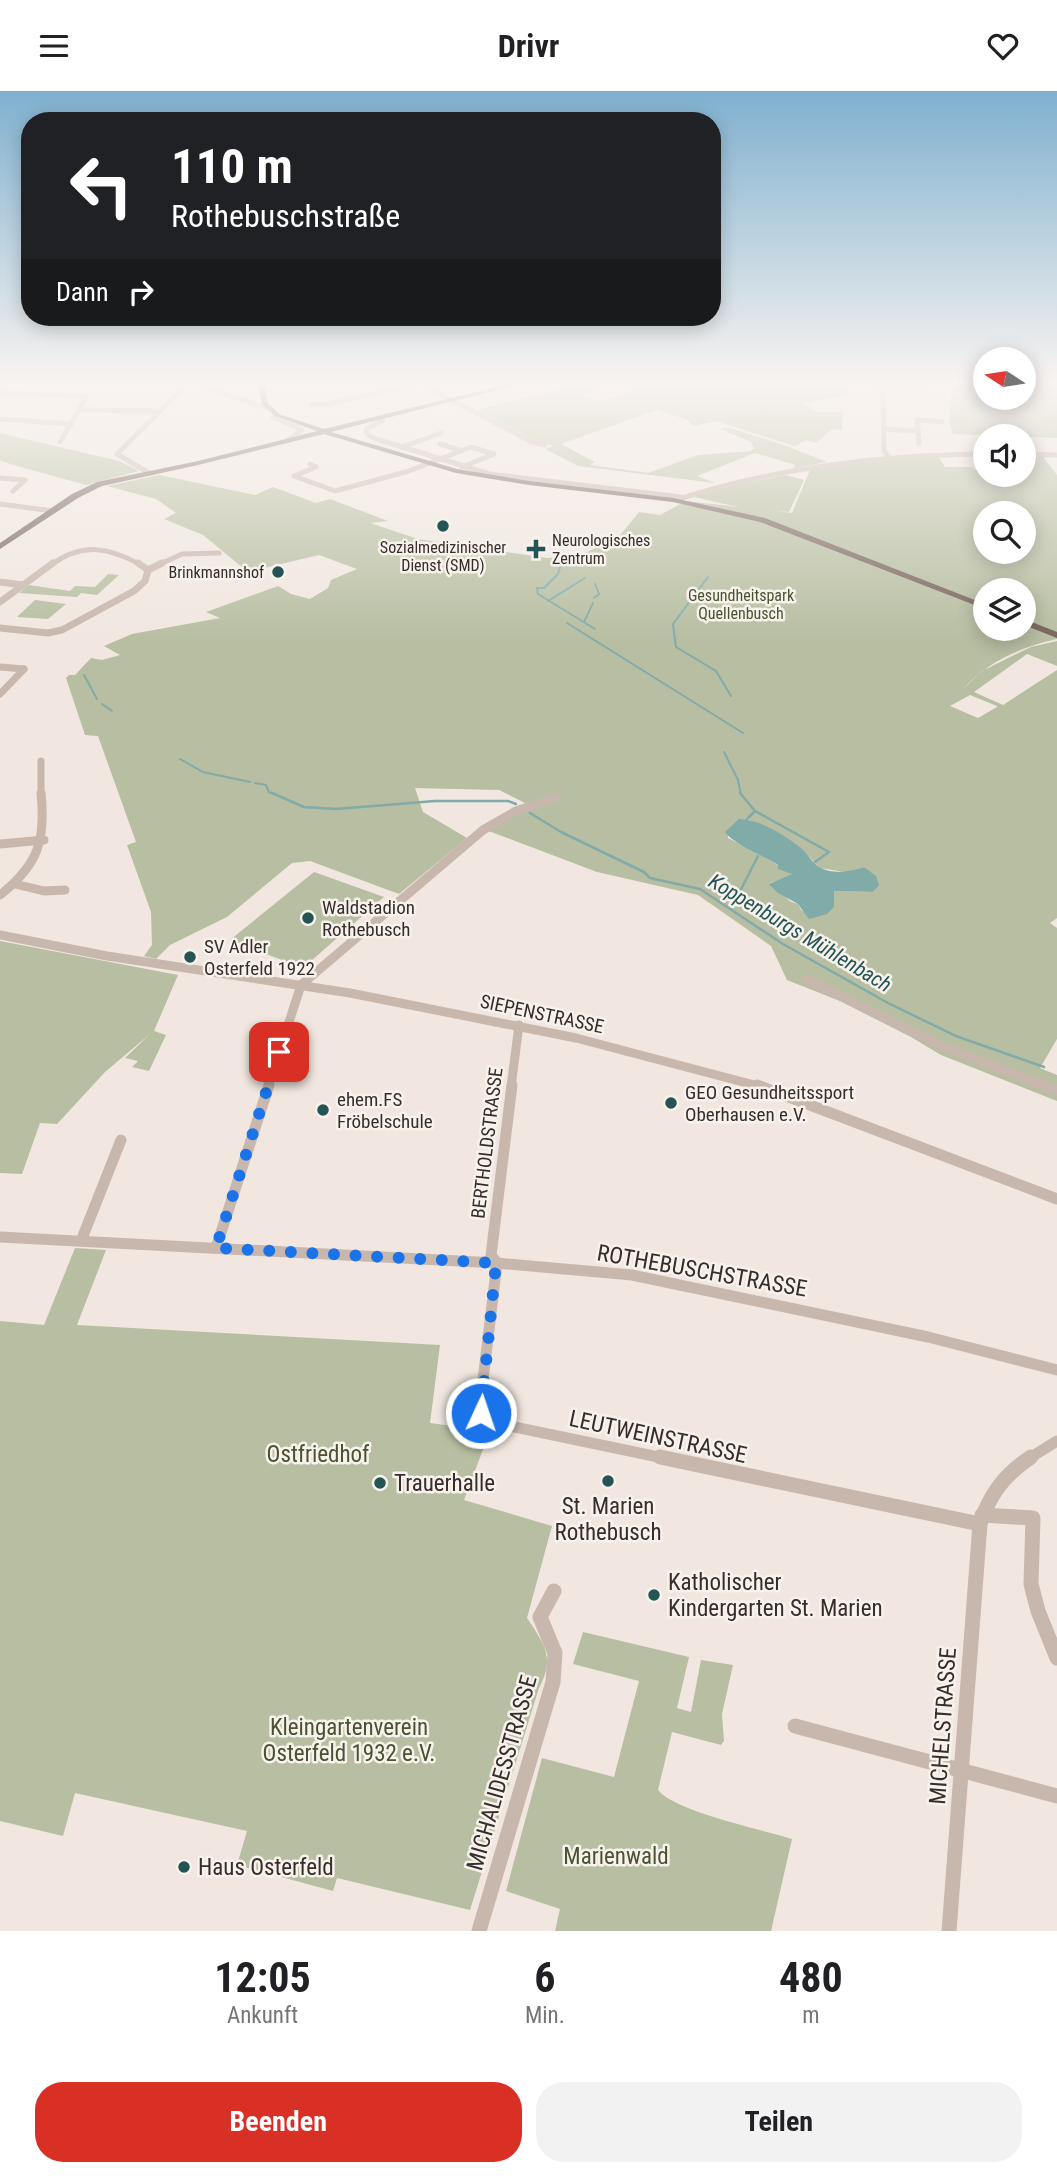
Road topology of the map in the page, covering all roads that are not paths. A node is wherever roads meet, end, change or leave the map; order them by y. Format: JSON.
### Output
{"nodes":[{"id":1,"x":140,"y":470,"type":"edge"},
{"id":2,"x":165,"y":470,"type":"edge"},
{"id":3,"x":309,"y":470,"type":"edge"},
{"id":4,"x":412,"y":470,"type":"edge"},
{"id":5,"x":468,"y":470,"type":"edge"},
{"id":6,"x":471,"y":470,"type":"edge"},
{"id":7,"x":796,"y":470,"type":"edge"},
{"id":8,"x":31,"y":474,"type":"dead end"},
{"id":9,"x":146,"y":474,"type":"junction"},
{"id":10,"x":491,"y":476,"type":"junction"},
{"id":11,"x":0,"y":478,"type":"edge"},
{"id":12,"x":25,"y":480,"type":"junction"},
{"id":13,"x":100,"y":484,"type":"joint"},
{"id":14,"x":13,"y":491,"type":"dead end"},
{"id":15,"x":677,"y":499,"type":"junction"},
{"id":16,"x":2,"y":506,"type":"edge"},
{"id":17,"x":53,"y":511,"type":"junction"},
{"id":18,"x":0,"y":547,"type":"edge"},
{"id":19,"x":219,"y":554,"type":"dead end"},
{"id":20,"x":148,"y":570,"type":"junction"},
{"id":21,"x":0,"y":582,"type":"edge"},
{"id":22,"x":23,"y":585,"type":"junction"},
{"id":23,"x":0,"y":602,"type":"edge"},
{"id":24,"x":973,"y":602,"type":"edge"},
{"id":25,"x":1036,"y":627,"type":"edge"},
{"id":26,"x":0,"y":628,"type":"edge"},
{"id":27,"x":1057,"y":635,"type":"edge"},
{"id":28,"x":0,"y":667,"type":"edge"},
{"id":29,"x":0,"y":694,"type":"edge"},
{"id":30,"x":41,"y":761,"type":"dead end"},
{"id":31,"x":557,"y":797,"type":"dead end"},
{"id":32,"x":44,"y":840,"type":"junction"},
{"id":33,"x":0,"y":844,"type":"edge"},
{"id":34,"x":15,"y":884,"type":"junction"},
{"id":35,"x":65,"y":890,"type":"dead end"},
{"id":36,"x":0,"y":895,"type":"edge"},
{"id":37,"x":0,"y":935,"type":"edge"},
{"id":38,"x":806,"y":979,"type":"dead end"},
{"id":39,"x":302,"y":985,"type":"junction"},
{"id":40,"x":519,"y":1025,"type":"junction"},
{"id":41,"x":1057,"y":1091,"type":"edge"},
{"id":42,"x":121,"y":1140,"type":"dead end"},
{"id":43,"x":1057,"y":1199,"type":"edge"},
{"id":44,"x":0,"y":1237,"type":"edge"},
{"id":45,"x":81,"y":1241,"type":"junction"},
{"id":46,"x":216,"y":1248,"type":"junction"},
{"id":47,"x":496,"y":1263,"type":"junction"},
{"id":48,"x":1057,"y":1370,"type":"edge"},
{"id":49,"x":1057,"y":1441,"type":"edge"},
{"id":50,"x":981,"y":1519,"type":"junction"},
{"id":51,"x":555,"y":1591,"type":"dead end"},
{"id":52,"x":1057,"y":1658,"type":"edge"},
{"id":53,"x":795,"y":1726,"type":"dead end"},
{"id":54,"x":963,"y":1773,"type":"junction"},
{"id":55,"x":1057,"y":1795,"type":"edge"},
{"id":56,"x":480,"y":1931,"type":"edge"},
{"id":57,"x":949,"y":1931,"type":"edge"}],
"edges":[{"from":1,"to":9,"type":"street"},
{"from":2,"to":9,"type":"main road"},
{"from":3,"to":4,"type":"street"},
{"from":5,"to":10,"type":"main road"},
{"from":6,"to":10,"type":"street"},
{"from":7,"to":15,"type":"street"},
{"from":8,"to":12,"type":"street"},
{"from":9,"to":13,"type":"main road"},
{"from":10,"to":15,"type":"main road"},
{"from":11,"to":12,"type":"street"},
{"from":12,"to":14,"type":"street"},
{"from":13,"to":17,"type":"main road"},
{"from":15,"to":24,"type":"main road"},
{"from":16,"to":17,"type":"street"},
{"from":17,"to":18,"type":"main road"},
{"from":19,"to":20,"type":"street"},
{"from":20,"to":22,"type":"street"},
{"from":20,"to":26,"type":"street"},
{"from":21,"to":22,"type":"street"},
{"from":22,"to":23,"type":"street"},
{"from":25,"to":27,"type":"main road"},
{"from":28,"to":29,"type":"street"},
{"from":30,"to":32,"type":"street"},
{"from":31,"to":39,"type":"street"},
{"from":32,"to":33,"type":"street"},
{"from":32,"to":34,"type":"street"},
{"from":34,"to":35,"type":"street"},
{"from":34,"to":36,"type":"street"},
{"from":37,"to":39,"type":"street","name":"SIEPENSTRASSE"},
{"from":38,"to":41,"type":"street"},
{"from":39,"to":40,"type":"street","name":"SIEPENSTRASSE"},
{"from":39,"to":46,"type":"street"},
{"from":40,"to":43,"type":"street","name":"SIEPENSTRASSE"},
{"from":40,"to":47,"type":"street","name":"BERTHOLDSTRASSE"},
{"from":42,"to":45,"type":"street"},
{"from":44,"to":45,"type":"street","name":"ROTHEBUSCHSTRASSE"},
{"from":45,"to":46,"type":"street","name":"ROTHEBUSCHSTRASSE"},
{"from":46,"to":47,"type":"street","name":"ROTHEBUSCHSTRASSE"},
{"from":47,"to":48,"type":"street","name":"ROTHEBUSCHSTRASSE"},
{"from":47,"to":50,"type":"street","name":"LEUTWEINSTRASSE"},
{"from":49,"to":50,"type":"street"},
{"from":50,"to":52,"type":"street"},
{"from":50,"to":54,"type":"street","name":"MICHELSTRASSE"},
{"from":51,"to":56,"type":"street","name":"MICHALIDESSTRASSE"},
{"from":53,"to":54,"type":"street"},
{"from":54,"to":55,"type":"street"},
{"from":54,"to":57,"type":"street","name":"MICHELSTRASSE"}]}
